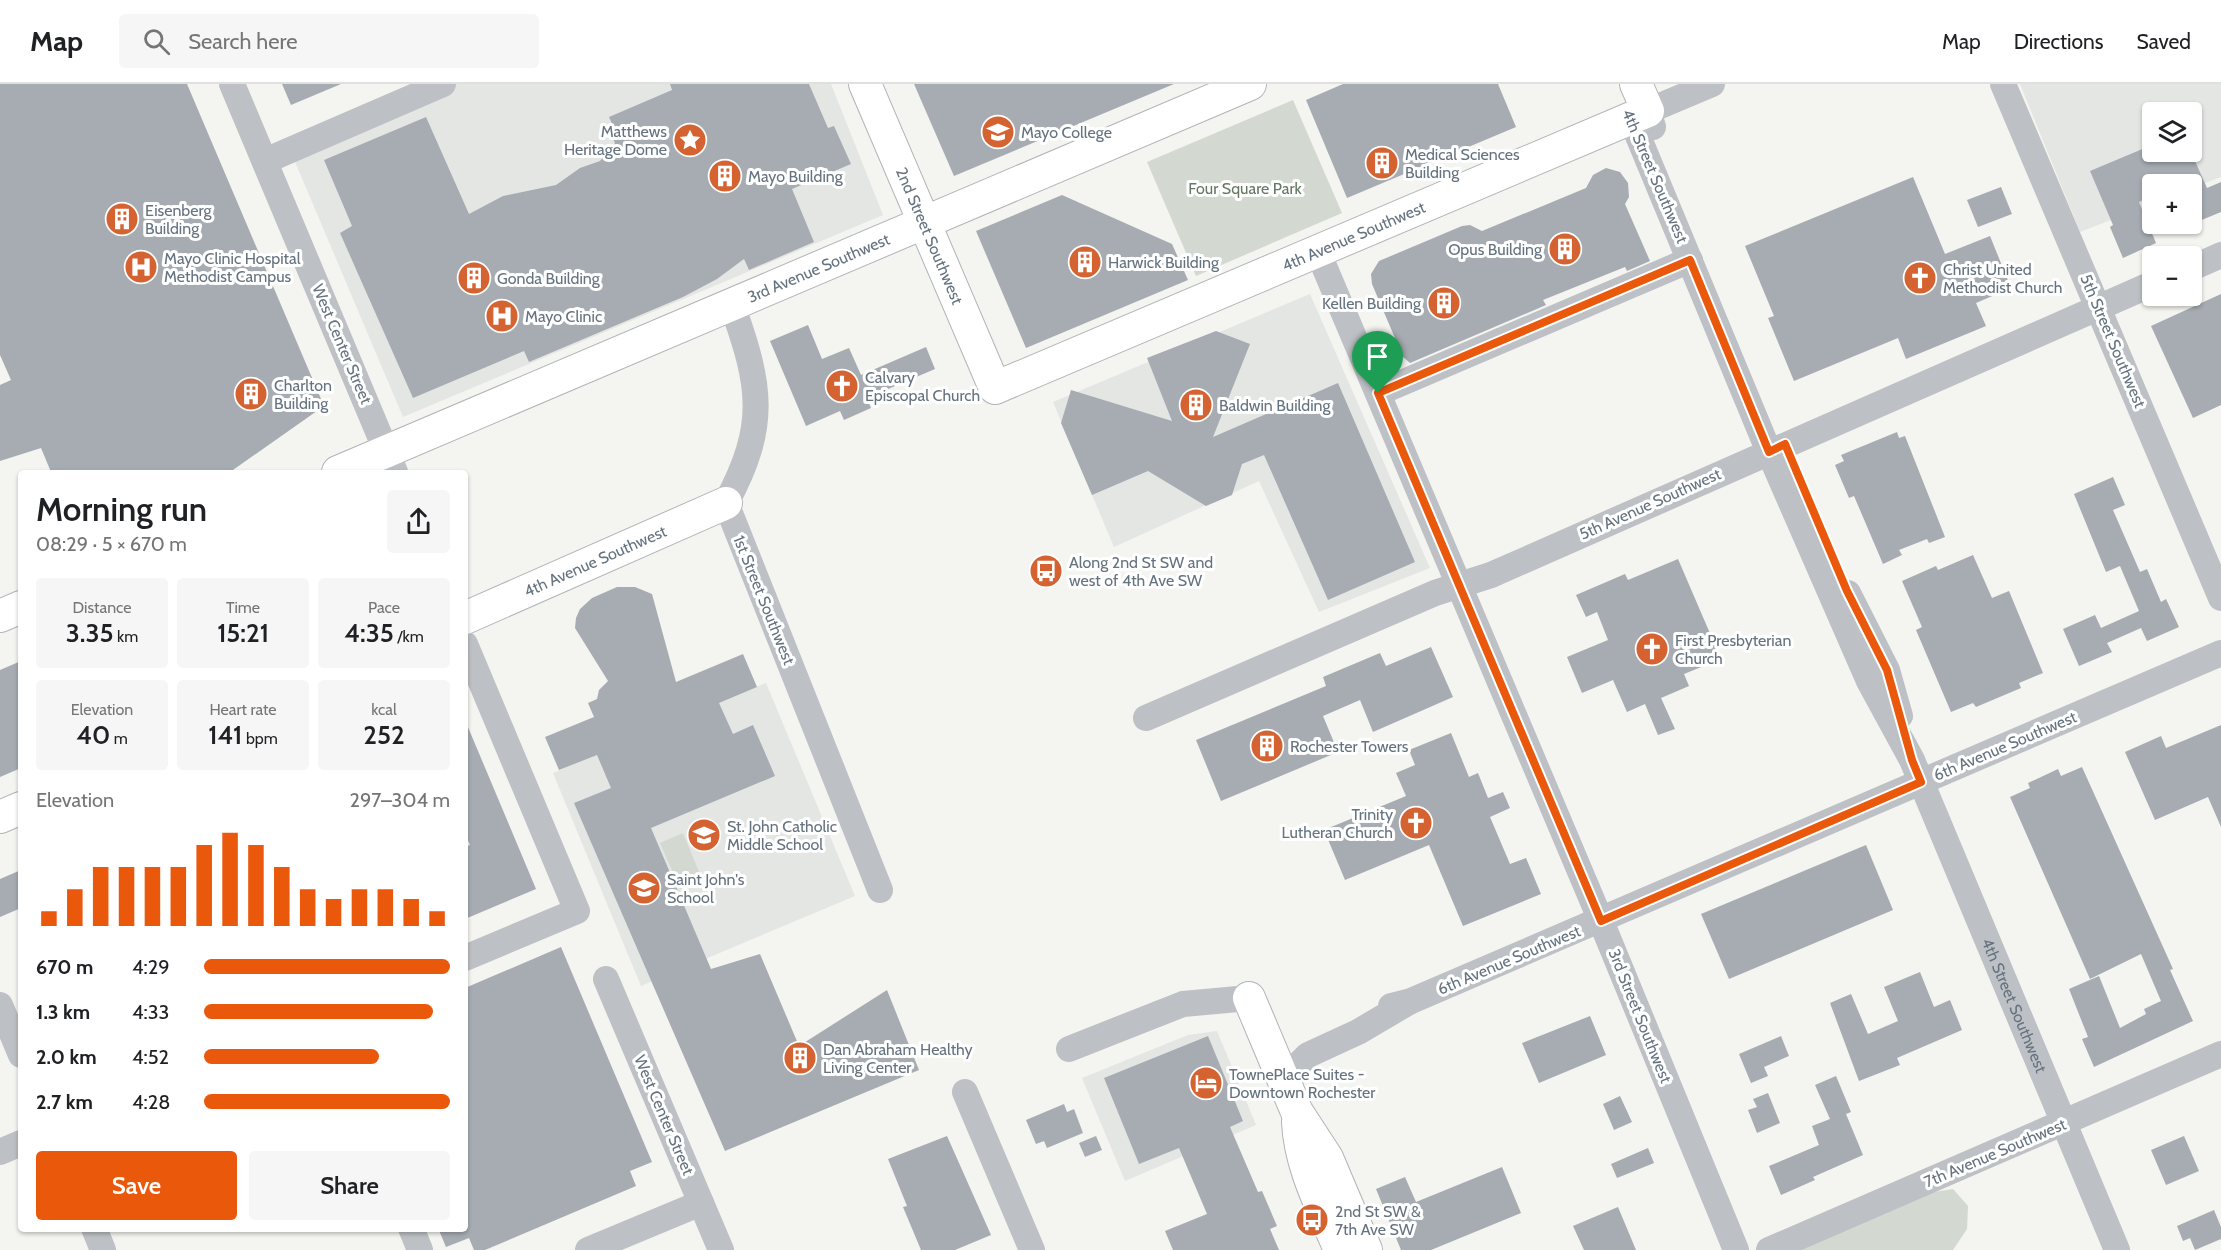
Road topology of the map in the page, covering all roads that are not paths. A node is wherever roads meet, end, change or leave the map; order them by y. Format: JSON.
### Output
{"nodes":[{"id":1,"x":232,"y":84,"type":"edge"},
{"id":2,"x":443,"y":84,"type":"edge"},
{"id":3,"x":865,"y":84,"type":"edge"},
{"id":4,"x":1250,"y":84,"type":"edge"},
{"id":5,"x":1616,"y":84,"type":"edge"},
{"id":6,"x":1712,"y":84,"type":"edge"},
{"id":7,"x":2003,"y":84,"type":"edge"},
{"id":8,"x":1638,"y":105,"type":"edge"},
{"id":9,"x":265,"y":161,"type":"junction"},
{"id":10,"x":924,"y":223,"type":"junction"},
{"id":11,"x":1318,"y":252,"type":"junction"},
{"id":12,"x":2221,"y":255,"type":"edge"},
{"id":13,"x":1690,"y":260,"type":"junction"},
{"id":14,"x":2202,"y":264,"type":"edge"},
{"id":15,"x":2142,"y":288,"type":"edge"},
{"id":16,"x":732,"y":305,"type":"junction"},
{"id":17,"x":2099,"y":307,"type":"junction"},
{"id":18,"x":995,"y":388,"type":"joint"},
{"id":19,"x":1378,"y":393,"type":"junction"},
{"id":20,"x":1777,"y":448,"type":"junction"},
{"id":21,"x":391,"y":462,"type":"edge"},
{"id":22,"x":349,"y":470,"type":"edge"},
{"id":23,"x":726,"y":504,"type":"junction"},
{"id":24,"x":1459,"y":585,"type":"junction"},
{"id":25,"x":2221,"y":598,"type":"edge"},
{"id":26,"x":18,"y":608,"type":"edge"},
{"id":27,"x":0,"y":616,"type":"edge"},
{"id":28,"x":468,"y":617,"type":"edge"},
{"id":29,"x":468,"y":651,"type":"edge"},
{"id":30,"x":2221,"y":653,"type":"edge"},
{"id":31,"x":1146,"y":718,"type":"dead end"},
{"id":32,"x":1916,"y":771,"type":"junction"},
{"id":33,"x":18,"y":809,"type":"edge"},
{"id":34,"x":0,"y":817,"type":"edge"},
{"id":35,"x":880,"y":890,"type":"dead end"},
{"id":36,"x":1601,"y":921,"type":"junction"},
{"id":37,"x":468,"y":957,"type":"edge"},
{"id":38,"x":606,"y":979,"type":"dead end"},
{"id":39,"x":1249,"y":998,"type":"joint"},
{"id":40,"x":0,"y":1005,"type":"edge"},
{"id":41,"x":18,"y":1048,"type":"edge"},
{"id":42,"x":1070,"y":1049,"type":"dead end"},
{"id":43,"x":2221,"y":1054,"type":"edge"},
{"id":44,"x":965,"y":1092,"type":"dead end"},
{"id":45,"x":1292,"y":1101,"type":"junction"},
{"id":46,"x":2063,"y":1124,"type":"junction"},
{"id":47,"x":18,"y":1144,"type":"edge"},
{"id":48,"x":0,"y":1152,"type":"edge"},
{"id":49,"x":701,"y":1203,"type":"junction"},
{"id":50,"x":96,"y":1232,"type":"edge"},
{"id":51,"x":413,"y":1232,"type":"edge"},
{"id":52,"x":103,"y":1250,"type":"edge"},
{"id":53,"x":420,"y":1250,"type":"edge"},
{"id":54,"x":588,"y":1250,"type":"edge"},
{"id":55,"x":721,"y":1250,"type":"edge"},
{"id":56,"x":1032,"y":1250,"type":"edge"},
{"id":57,"x":1340,"y":1250,"type":"edge"},
{"id":58,"x":1366,"y":1250,"type":"edge"},
{"id":59,"x":1736,"y":1250,"type":"edge"},
{"id":60,"x":1768,"y":1250,"type":"edge"},
{"id":61,"x":2116,"y":1250,"type":"edge"}],
"edges":[{"from":1,"to":9,"type":"street","name":"West Center Street"},
{"from":2,"to":9,"type":"street"},
{"from":3,"to":10,"type":"main road","name":"2nd Street Southwest"},
{"from":4,"to":10,"type":"main road","name":"3rd Avenue Southwest"},
{"from":5,"to":8,"type":"main road","name":"4th Street Southwest"},
{"from":6,"to":8,"type":"street","name":"4th Avenue Southwest"},
{"from":7,"to":17,"type":"street","name":"5th Street Southwest"},
{"from":8,"to":11,"type":"main road","name":"4th Avenue Southwest"},
{"from":8,"to":13,"type":"street","name":"4th Street Southwest"},
{"from":8,"to":20,"type":"street","name":"4th Street Southwest"},
{"from":9,"to":21,"type":"street","name":"West Center Street"},
{"from":10,"to":16,"type":"main road","name":"3rd Avenue Southwest"},
{"from":10,"to":18,"type":"main road","name":"2nd Street Southwest"},
{"from":11,"to":18,"type":"main road","name":"4th Avenue Southwest"},
{"from":11,"to":19,"type":"street","name":"3rd Street Southwest"},
{"from":12,"to":14,"type":"street"},
{"from":13,"to":19,"type":"street"},
{"from":13,"to":20,"type":"street","name":"4th Street Southwest"},
{"from":15,"to":17,"type":"street","name":"5th Avenue Southwest"},
{"from":16,"to":21,"type":"main road","name":"3rd Avenue Southwest"},
{"from":16,"to":23,"type":"street"},
{"from":17,"to":20,"type":"street","name":"5th Avenue Southwest"},
{"from":17,"to":25,"type":"street","name":"5th Street Southwest"},
{"from":19,"to":24,"type":"street","name":"3rd Street Southwest"},
{"from":20,"to":24,"type":"street","name":"5th Avenue Southwest"},
{"from":20,"to":32,"type":"street","name":"4th Street Southwest"},
{"from":21,"to":22,"type":"main road","name":"3rd Avenue Southwest"},
{"from":23,"to":28,"type":"main road","name":"4th Avenue Southwest"},
{"from":23,"to":35,"type":"street","name":"1st Street Southwest"},
{"from":24,"to":31,"type":"street","name":"5th Avenue Southwest"},
{"from":24,"to":36,"type":"street","name":"3rd Street Southwest"},
{"from":26,"to":27,"type":"main road"},
{"from":29,"to":37,"type":"street"},
{"from":30,"to":32,"type":"street","name":"6th Avenue Southwest"},
{"from":32,"to":36,"type":"street","name":"6th Avenue Southwest"},
{"from":32,"to":46,"type":"street","name":"4th Street Southwest"},
{"from":33,"to":34,"type":"main road"},
{"from":36,"to":45,"type":"street","name":"6th Avenue Southwest"},
{"from":36,"to":59,"type":"street","name":"3rd Street Southwest"},
{"from":38,"to":49,"type":"street","name":"West Center Street"},
{"from":39,"to":42,"type":"street"},
{"from":39,"to":45,"type":"main road"},
{"from":40,"to":41,"type":"street"},
{"from":43,"to":46,"type":"street","name":"7th Avenue Southwest"},
{"from":44,"to":56,"type":"street"},
{"from":45,"to":57,"type":"main road"},
{"from":45,"to":58,"type":"main road"},
{"from":46,"to":60,"type":"street","name":"7th Avenue Southwest"},
{"from":46,"to":61,"type":"street","name":"4th Street Southwest"},
{"from":47,"to":48,"type":"street"},
{"from":49,"to":54,"type":"street"},
{"from":49,"to":55,"type":"street","name":"West Center Street"},
{"from":50,"to":52,"type":"street"},
{"from":51,"to":53,"type":"street"}]}
